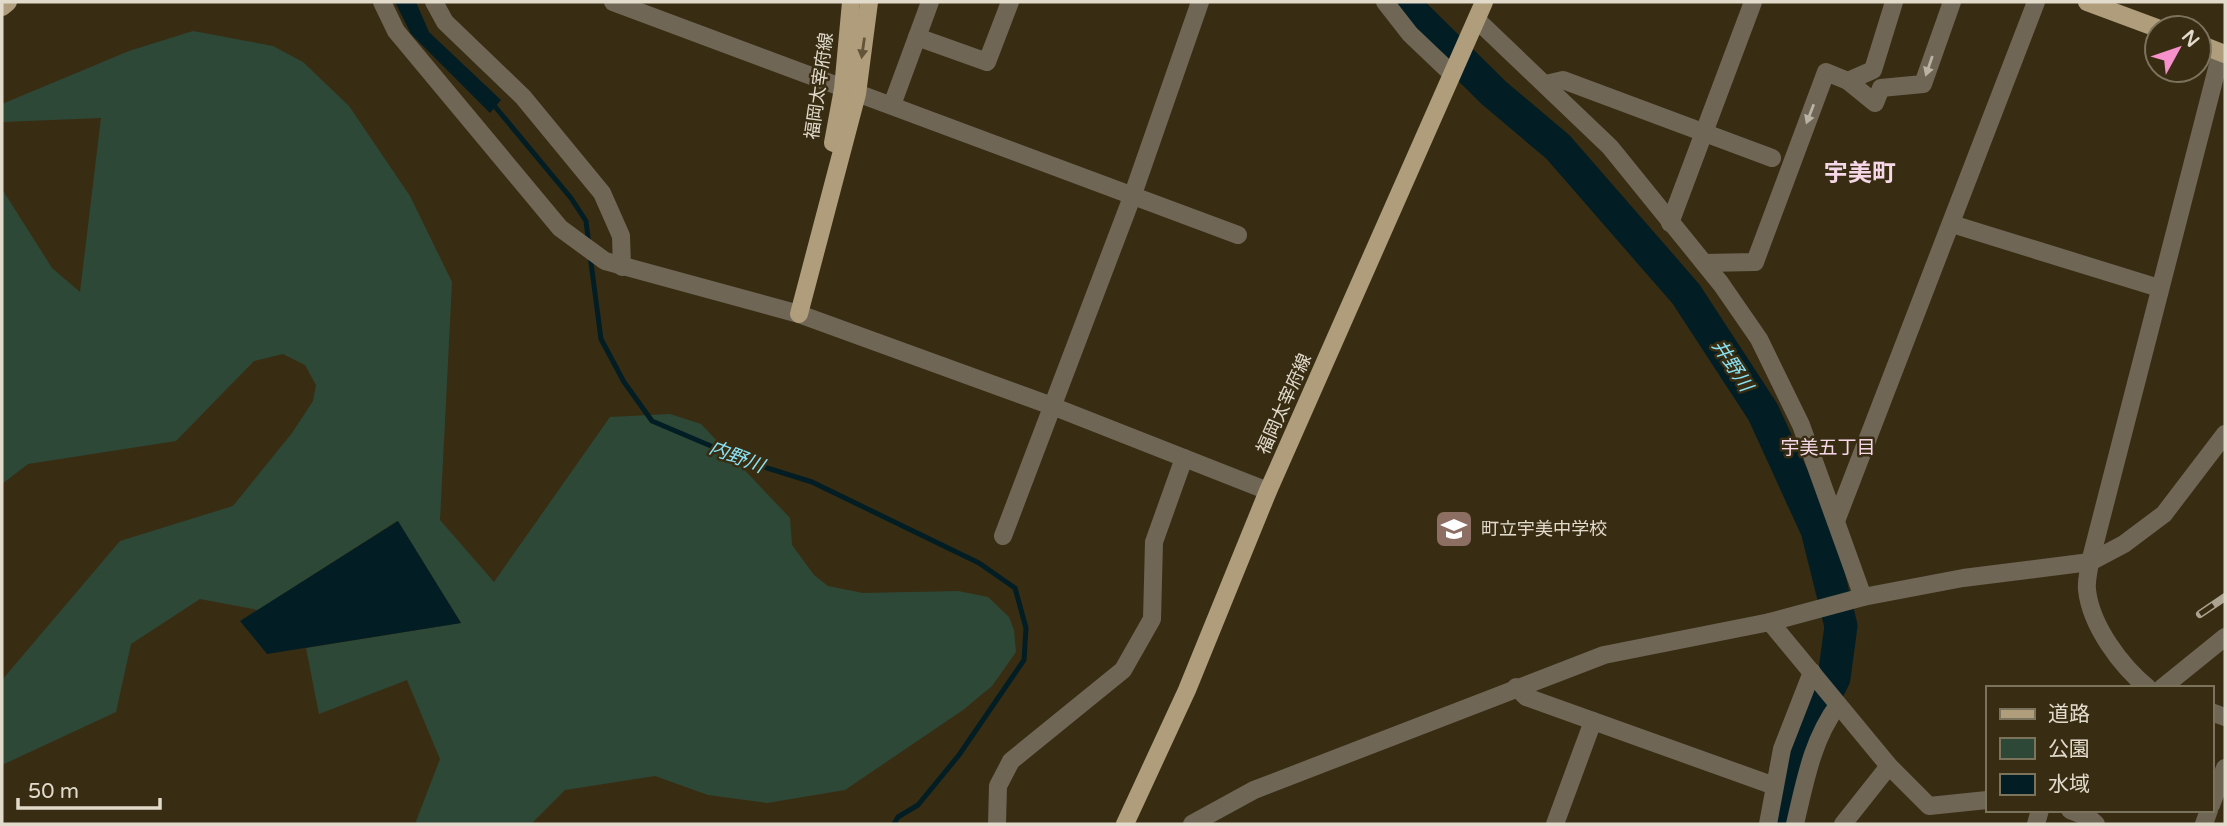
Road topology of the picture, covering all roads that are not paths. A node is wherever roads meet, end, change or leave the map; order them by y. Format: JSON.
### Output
{"nodes":[{"id":1,"x":8,"y":2,"type":"edge"},
{"id":2,"x":382,"y":2,"type":"edge"},
{"id":3,"x":434,"y":2,"type":"edge"},
{"id":4,"x":613,"y":2,"type":"edge"},
{"id":5,"x":851,"y":2,"type":"edge"},
{"id":6,"x":869,"y":2,"type":"edge"},
{"id":7,"x":930,"y":2,"type":"edge"},
{"id":8,"x":1010,"y":2,"type":"edge"},
{"id":9,"x":1200,"y":2,"type":"edge"},
{"id":10,"x":1370,"y":2,"type":"edge"},
{"id":11,"x":1485,"y":2,"type":"edge"},
{"id":12,"x":1753,"y":2,"type":"edge"},
{"id":13,"x":1894,"y":2,"type":"edge"},
{"id":14,"x":1952,"y":2,"type":"edge"},
{"id":15,"x":2036,"y":2,"type":"edge"},
{"id":16,"x":2087,"y":2,"type":"edge"},
{"id":17,"x":1388,"y":5,"type":"edge"},
{"id":18,"x":2,"y":7,"type":"edge"},
{"id":19,"x":2143,"y":23,"type":"edge"},
{"id":20,"x":1475,"y":24,"type":"junction"},
{"id":21,"x":917,"y":37,"type":"junction"},
{"id":22,"x":2223,"y":53,"type":"edge"},
{"id":23,"x":1452,"y":74,"type":"junction"},
{"id":24,"x":1848,"y":81,"type":"junction"},
{"id":25,"x":1546,"y":84,"type":"junction"},
{"id":26,"x":850,"y":91,"type":"junction"},
{"id":27,"x":892,"y":105,"type":"junction"},
{"id":28,"x":1704,"y":134,"type":"junction"},
{"id":29,"x":1772,"y":158,"type":"dead end"},
{"id":30,"x":1132,"y":197,"type":"junction"},
{"id":31,"x":1671,"y":223,"type":"junction"},
{"id":32,"x":1952,"y":224,"type":"junction"},
{"id":33,"x":1238,"y":235,"type":"dead end"},
{"id":34,"x":1704,"y":263,"type":"junction"},
{"id":35,"x":614,"y":264,"type":"junction"},
{"id":36,"x":2159,"y":288,"type":"junction"},
{"id":37,"x":799,"y":314,"type":"junction"},
{"id":38,"x":1052,"y":406,"type":"junction"},
{"id":39,"x":2225,"y":434,"type":"edge"},
{"id":40,"x":1184,"y":458,"type":"junction"},
{"id":41,"x":1268,"y":491,"type":"junction"},
{"id":42,"x":1836,"y":522,"type":"junction"},
{"id":43,"x":1003,"y":537,"type":"dead end"},
{"id":44,"x":2090,"y":562,"type":"junction"},
{"id":45,"x":1863,"y":597,"type":"junction"},
{"id":46,"x":1770,"y":622,"type":"junction"},
{"id":47,"x":2225,"y":637,"type":"edge"},
{"id":48,"x":1812,"y":672,"type":"junction"},
{"id":49,"x":2146,"y":686,"type":"edge"},
{"id":50,"x":2164,"y":686,"type":"edge"},
{"id":51,"x":1516,"y":687,"type":"junction"},
{"id":52,"x":1838,"y":705,"type":"junction"},
{"id":53,"x":1593,"y":721,"type":"junction"},
{"id":54,"x":1888,"y":766,"type":"junction"},
{"id":55,"x":2225,"y":768,"type":"edge"},
{"id":56,"x":1769,"y":785,"type":"dead end"},
{"id":57,"x":1986,"y":800,"type":"edge"},
{"id":58,"x":2213,"y":800,"type":"edge"},
{"id":59,"x":2075,"y":812,"type":"edge"},
{"id":60,"x":997,"y":824,"type":"edge"},
{"id":61,"x":1125,"y":824,"type":"edge"},
{"id":62,"x":1192,"y":824,"type":"edge"},
{"id":63,"x":1555,"y":824,"type":"edge"},
{"id":64,"x":1768,"y":824,"type":"edge"},
{"id":65,"x":1795,"y":824,"type":"edge"},
{"id":66,"x":1843,"y":824,"type":"edge"},
{"id":67,"x":2096,"y":824,"type":"edge"}],
"edges":[{"from":1,"to":18,"type":"main road"},
{"from":2,"to":35,"type":"street"},
{"from":3,"to":35,"type":"street"},
{"from":4,"to":26,"type":"street"},
{"from":5,"to":26,"type":"main road","name":"福岡太宰府線"},
{"from":6,"to":26,"type":"main road","name":"福岡太宰府線","one_way":true},
{"from":7,"to":21,"type":"street"},
{"from":8,"to":21,"type":"street"},
{"from":9,"to":30,"type":"street"},
{"from":10,"to":17,"type":"street"},
{"from":11,"to":20,"type":"main road","name":"福岡太宰府線"},
{"from":12,"to":28,"type":"street"},
{"from":13,"to":24,"type":"street"},
{"from":14,"to":24,"type":"street","one_way":true},
{"from":15,"to":32,"type":"street"},
{"from":16,"to":19,"type":"main road"},
{"from":17,"to":23,"type":"street"},
{"from":20,"to":23,"type":"main road","name":"福岡太宰府線"},
{"from":20,"to":25,"type":"street"},
{"from":21,"to":27,"type":"street"},
{"from":22,"to":36,"type":"street"},
{"from":23,"to":41,"type":"main road","name":"福岡太宰府線"},
{"from":24,"to":34,"type":"street","one_way":true},
{"from":25,"to":28,"type":"street"},
{"from":25,"to":31,"type":"street"},
{"from":26,"to":27,"type":"street"},
{"from":26,"to":37,"type":"main road","name":"福岡太宰府線"},
{"from":27,"to":30,"type":"street"},
{"from":28,"to":29,"type":"street"},
{"from":28,"to":31,"type":"street"},
{"from":30,"to":33,"type":"street"},
{"from":30,"to":38,"type":"street"},
{"from":31,"to":34,"type":"street"},
{"from":32,"to":36,"type":"street"},
{"from":32,"to":42,"type":"street"},
{"from":34,"to":42,"type":"street"},
{"from":35,"to":37,"type":"street"},
{"from":36,"to":44,"type":"street"},
{"from":37,"to":38,"type":"street"},
{"from":38,"to":40,"type":"street"},
{"from":38,"to":43,"type":"street"},
{"from":39,"to":44,"type":"street"},
{"from":40,"to":41,"type":"street"},
{"from":40,"to":60,"type":"street"},
{"from":41,"to":61,"type":"main road","name":"福岡太宰府線"},
{"from":42,"to":45,"type":"street"},
{"from":44,"to":45,"type":"street"},
{"from":44,"to":49,"type":"street"},
{"from":45,"to":46,"type":"street"},
{"from":46,"to":48,"type":"street"},
{"from":46,"to":51,"type":"street"},
{"from":47,"to":50,"type":"street"},
{"from":48,"to":52,"type":"street"},
{"from":48,"to":64,"type":"street"},
{"from":51,"to":53,"type":"street"},
{"from":51,"to":62,"type":"street"},
{"from":52,"to":54,"type":"street"},
{"from":52,"to":65,"type":"street"},
{"from":53,"to":56,"type":"street"},
{"from":53,"to":63,"type":"street"},
{"from":54,"to":57,"type":"street"},
{"from":54,"to":66,"type":"street"},
{"from":55,"to":58,"type":"street"},
{"from":59,"to":67,"type":"street"}]}
